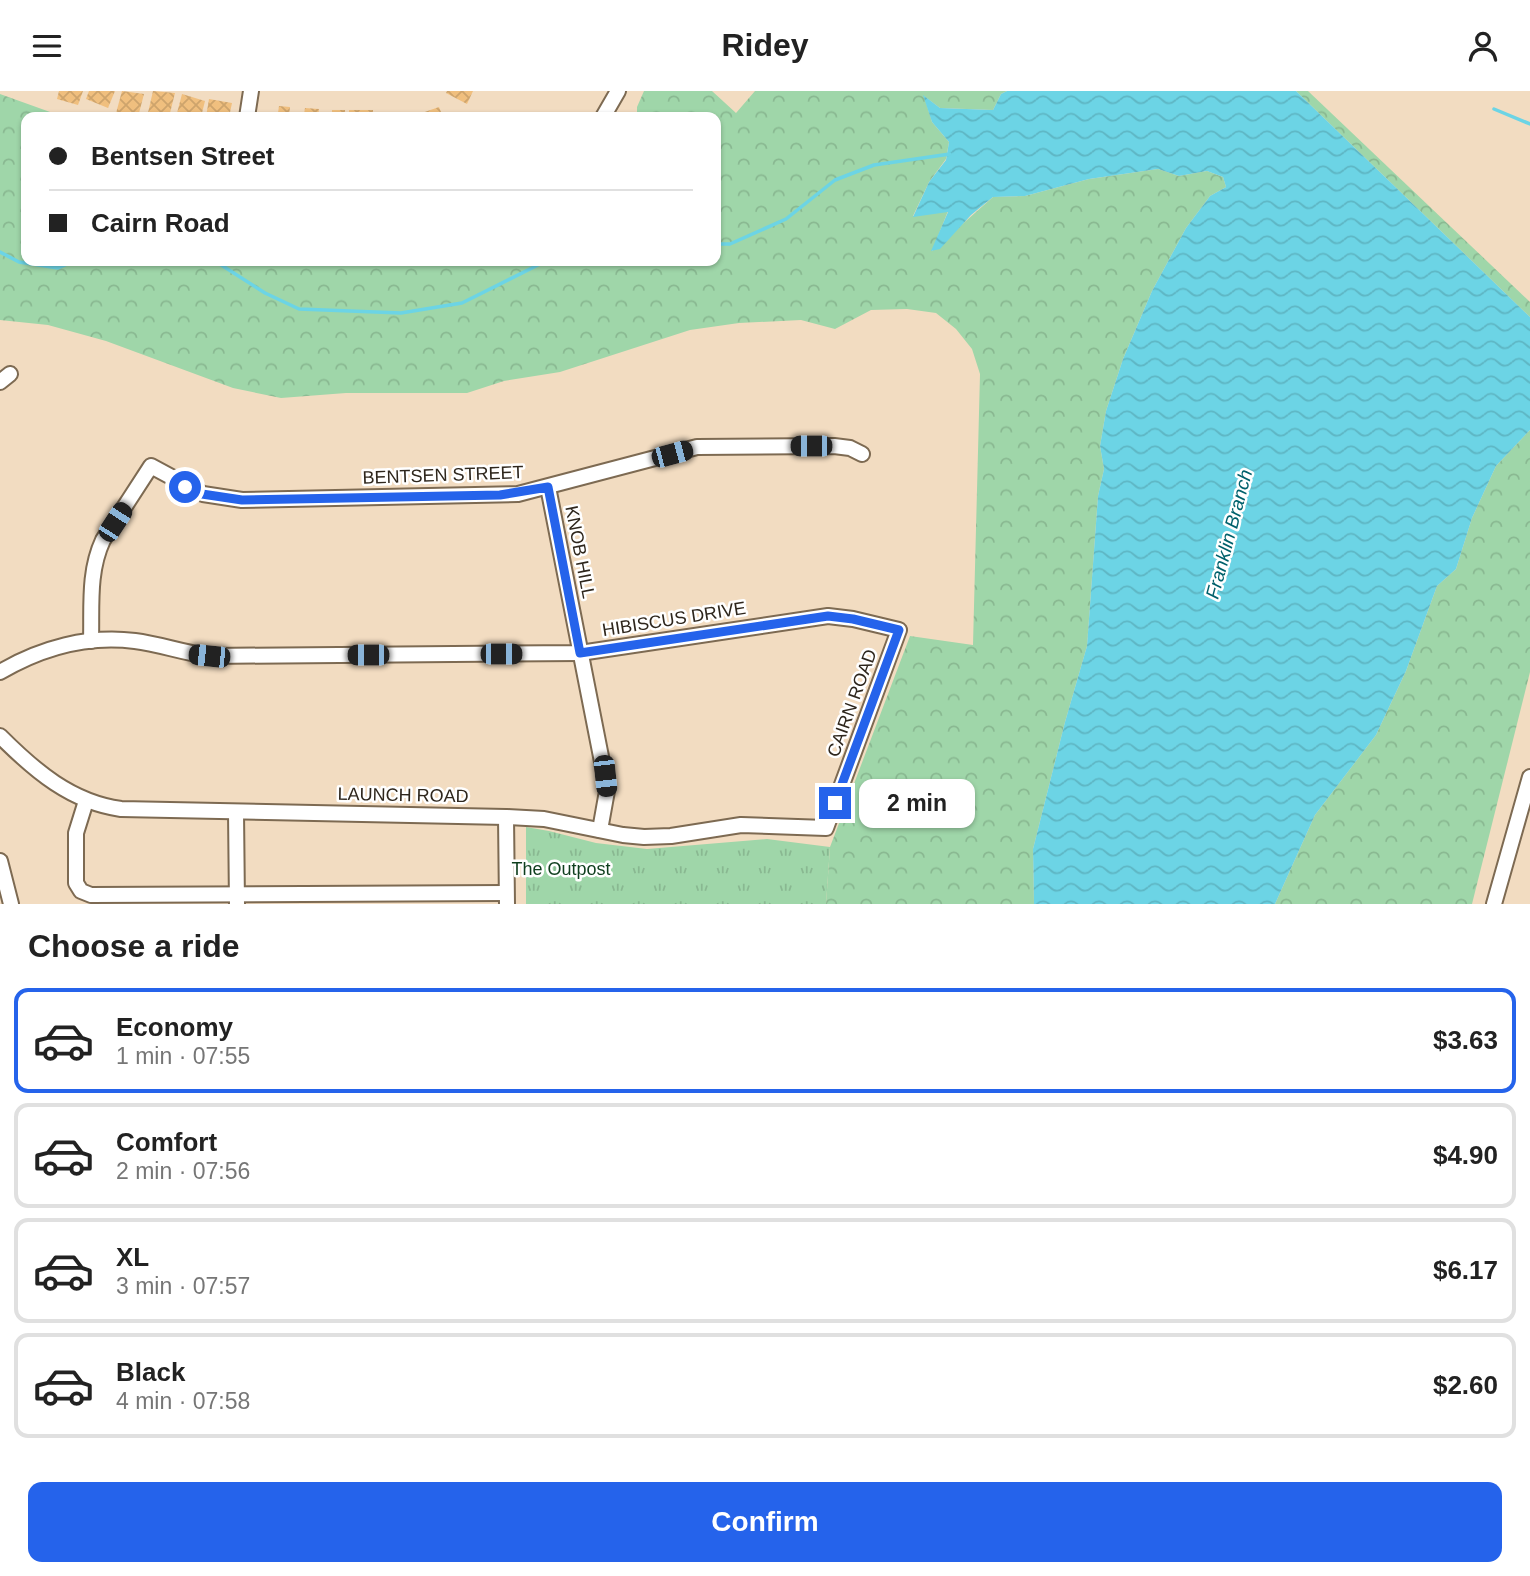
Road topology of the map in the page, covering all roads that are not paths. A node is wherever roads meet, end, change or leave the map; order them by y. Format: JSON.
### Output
{"nodes":[{"id":1,"x":251,"y":91,"type":"edge"},
{"id":2,"x":618,"y":91,"type":"edge"},
{"id":3,"x":248,"y":112,"type":"edge"},
{"id":4,"x":606,"y":112,"type":"edge"},
{"id":5,"x":862,"y":454,"type":"dead end"},
{"id":6,"x":548,"y":487,"type":"junction"},
{"id":7,"x":899,"y":630,"type":"joint"},
{"id":8,"x":91,"y":641,"type":"junction"},
{"id":9,"x":580,"y":653,"type":"junction"},
{"id":10,"x":0,"y":672,"type":"edge"},
{"id":11,"x":0,"y":736,"type":"edge"},
{"id":12,"x":1529,"y":784,"type":"edge"},
{"id":13,"x":86,"y":801,"type":"junction"},
{"id":14,"x":236,"y":811,"type":"junction"},
{"id":15,"x":506,"y":817,"type":"junction"},
{"id":16,"x":826,"y":828,"type":"joint"},
{"id":17,"x":600,"y":830,"type":"junction"},
{"id":18,"x":0,"y":860,"type":"edge"},
{"id":19,"x":237,"y":899,"type":"edge"},
{"id":20,"x":507,"y":899,"type":"edge"},
{"id":21,"x":11,"y":904,"type":"edge"},
{"id":22,"x":1494,"y":904,"type":"edge"}],
"edges":[{"from":1,"to":3,"type":"street"},
{"from":2,"to":4,"type":"street"},
{"from":5,"to":6,"type":"street","name":"BENTSEN STREET"},
{"from":6,"to":8,"type":"street","name":"BENTSEN STREET"},
{"from":6,"to":9,"type":"street","name":"KNOB HILL"},
{"from":7,"to":9,"type":"street","name":"HIBISCUS DRIVE"},
{"from":7,"to":16,"type":"street","name":"CAIRN ROAD"},
{"from":8,"to":9,"type":"street","name":"HIBISCUS DRIVE"},
{"from":8,"to":10,"type":"street","name":"HIBISCUS DRIVE"},
{"from":9,"to":17,"type":"street","name":"KNOB HILL"},
{"from":11,"to":13,"type":"street","name":"LAUNCH ROAD"},
{"from":12,"to":22,"type":"street"},
{"from":13,"to":14,"type":"street","name":"LAUNCH ROAD"},
{"from":13,"to":19,"type":"street"},
{"from":14,"to":15,"type":"street","name":"LAUNCH ROAD"},
{"from":14,"to":19,"type":"street"},
{"from":15,"to":17,"type":"street","name":"LAUNCH ROAD"},
{"from":15,"to":20,"type":"street"},
{"from":16,"to":17,"type":"street","name":"LAUNCH ROAD"},
{"from":18,"to":21,"type":"street"},
{"from":19,"to":20,"type":"street"}]}
